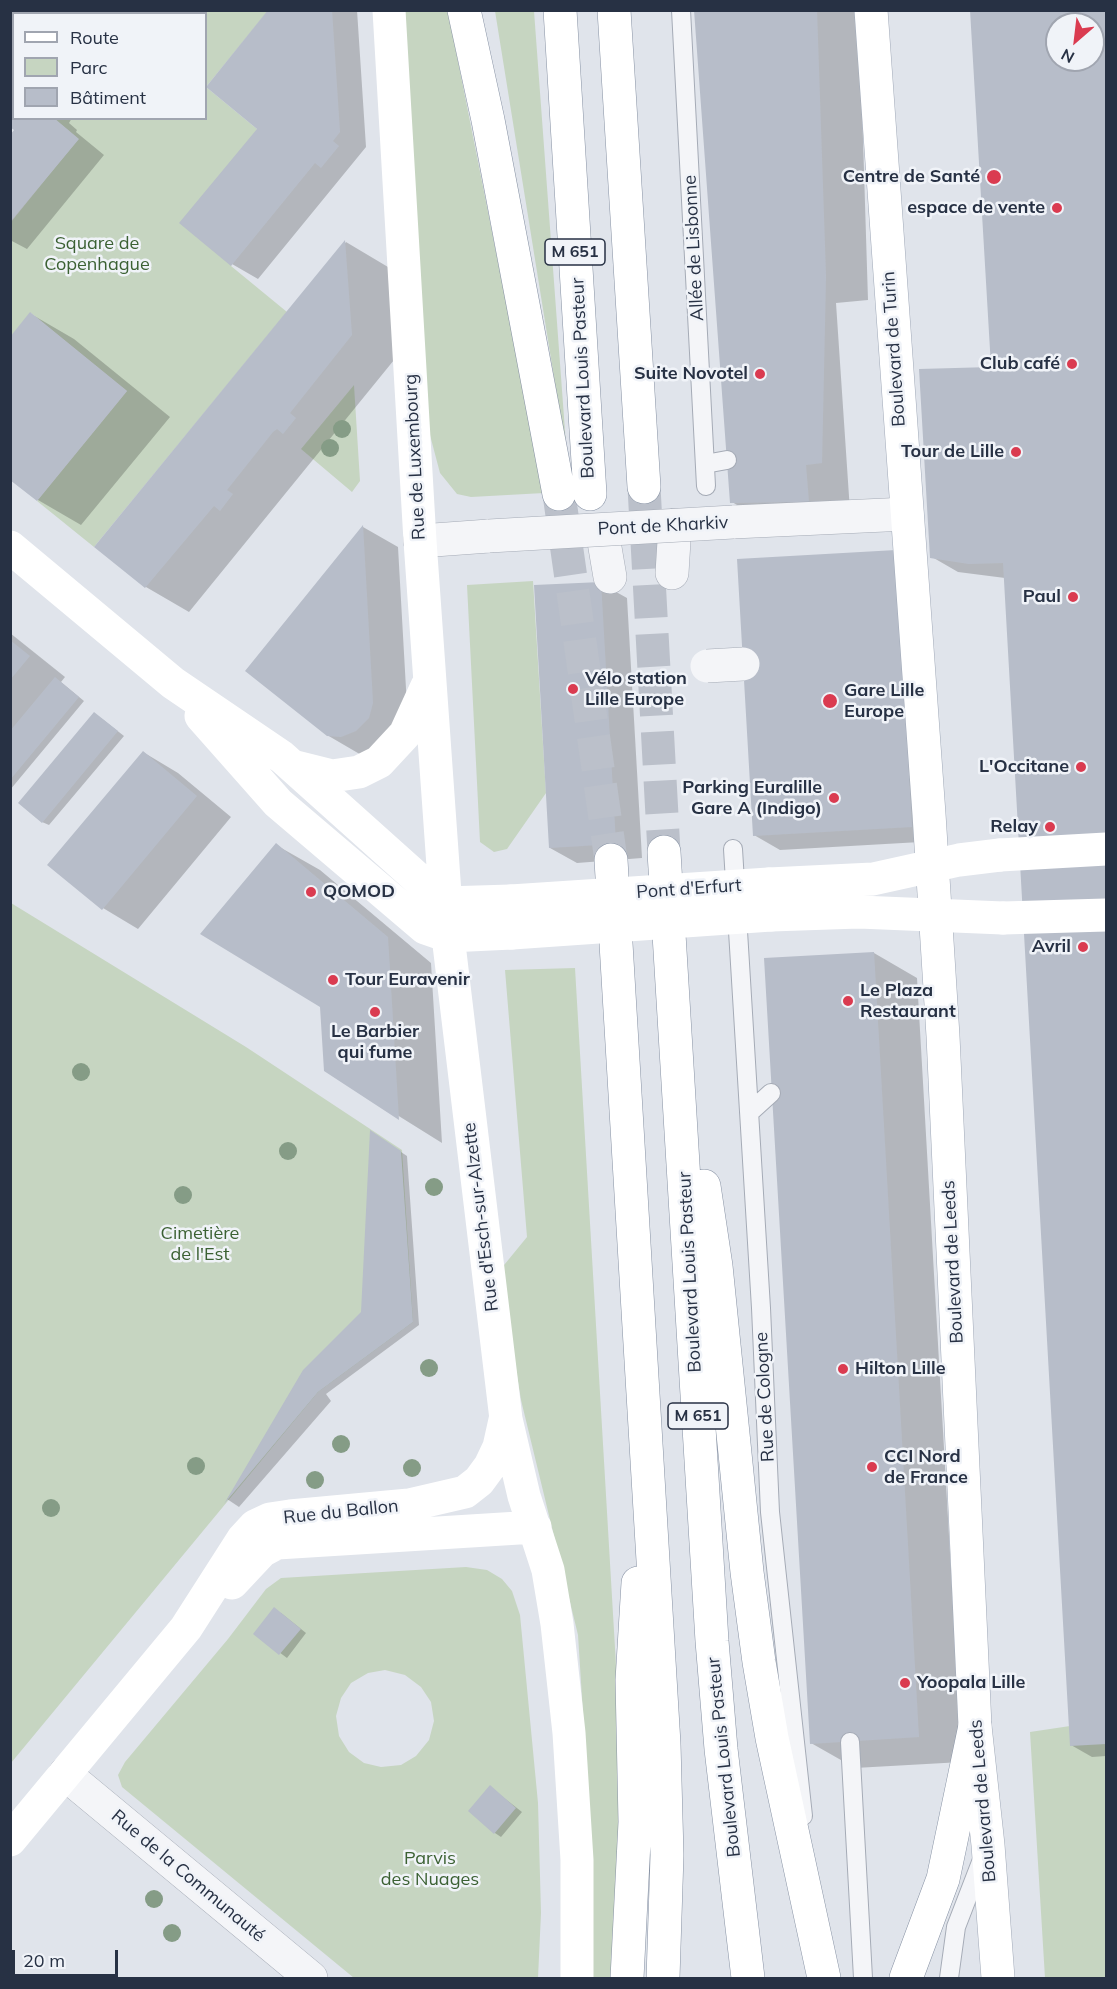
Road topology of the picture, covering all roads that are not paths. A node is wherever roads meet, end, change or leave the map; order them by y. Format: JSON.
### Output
{"nodes":[{"id":1,"x":389,"y":10,"type":"edge"},
{"id":2,"x":464,"y":10,"type":"edge"},
{"id":3,"x":477,"y":10,"type":"edge"},
{"id":4,"x":560,"y":10,"type":"edge"},
{"id":5,"x":614,"y":10,"type":"edge"},
{"id":6,"x":681,"y":10,"type":"edge"},
{"id":7,"x":870,"y":10,"type":"edge"},
{"id":8,"x":488,"y":120,"type":"junction"},
{"id":9,"x":727,"y":460,"type":"dead end"},
{"id":10,"x":705,"y":464,"type":"junction"},
{"id":11,"x":706,"y":486,"type":"dead end"},
{"id":12,"x":644,"y":487,"type":"tunnel mouth"},
{"id":13,"x":907,"y":514,"type":"junction"},
{"id":14,"x":675,"y":525,"type":"junction"},
{"id":15,"x":602,"y":530,"type":"junction"},
{"id":16,"x":420,"y":541,"type":"junction"},
{"id":17,"x":10,"y":547,"type":"edge"},
{"id":18,"x":672,"y":573,"type":"dead end"},
{"id":19,"x":610,"y":577,"type":"dead end"},
{"id":20,"x":743,"y":664,"type":"dead end"},
{"id":21,"x":707,"y":666,"type":"dead end"},
{"id":22,"x":429,"y":681,"type":"junction"},
{"id":23,"x":173,"y":683,"type":"junction"},
{"id":24,"x":292,"y":766,"type":"junction"},
{"id":25,"x":733,"y":849,"type":"dead end"},
{"id":26,"x":1107,"y":849,"type":"edge"},
{"id":27,"x":664,"y":852,"type":"tunnel mouth"},
{"id":28,"x":611,"y":860,"type":"tunnel mouth"},
{"id":29,"x":933,"y":868,"type":"junction"},
{"id":30,"x":770,"y":899,"type":"junction"},
{"id":31,"x":445,"y":903,"type":"junction"},
{"id":32,"x":1107,"y":915,"type":"edge"},
{"id":33,"x":511,"y":917,"type":"junction"},
{"id":34,"x":936,"y":917,"type":"junction"},
{"id":35,"x":448,"y":936,"type":"junction"},
{"id":36,"x":674,"y":991,"type":"junction"},
{"id":37,"x":771,"y":1093,"type":"dead end"},
{"id":38,"x":749,"y":1113,"type":"junction"},
{"id":39,"x":506,"y":1419,"type":"junction"},
{"id":40,"x":648,"y":1477,"type":"junction"},
{"id":41,"x":535,"y":1527,"type":"junction"},
{"id":42,"x":186,"y":1628,"type":"junction"},
{"id":43,"x":975,"y":1726,"type":"junction"},
{"id":44,"x":850,"y":1742,"type":"dead end"},
{"id":45,"x":64,"y":1774,"type":"junction"},
{"id":46,"x":10,"y":1840,"type":"edge"},
{"id":47,"x":988,"y":1845,"type":"junction"},
{"id":48,"x":817,"y":1943,"type":"junction"},
{"id":49,"x":311,"y":1978,"type":"edge"},
{"id":50,"x":577,"y":1978,"type":"edge"},
{"id":51,"x":627,"y":1978,"type":"edge"},
{"id":52,"x":663,"y":1978,"type":"edge"},
{"id":53,"x":748,"y":1978,"type":"edge"},
{"id":54,"x":824,"y":1978,"type":"edge"},
{"id":55,"x":863,"y":1978,"type":"edge"},
{"id":56,"x":906,"y":1978,"type":"edge"},
{"id":57,"x":949,"y":1978,"type":"edge"},
{"id":58,"x":998,"y":1978,"type":"edge"}],
"edges":[{"from":1,"to":16,"type":"main road","name":"Rue de Luxembourg"},
{"from":2,"to":8,"type":"main road"},
{"from":3,"to":8,"type":"main road"},
{"from":4,"to":8,"type":"main road","name":"Boulevard Louis Pasteur","number":"M 651"},
{"from":5,"to":12,"type":"main road","number":"M 651"},
{"from":6,"to":10,"type":"lane","name":"Allée de Lisbonne"},
{"from":7,"to":13,"type":"main road","name":"Boulevard de Turin"},
{"from":9,"to":10,"type":"lane"},
{"from":10,"to":11,"type":"lane","name":"Allée de Lisbonne"},
{"from":13,"to":14,"type":"street","name":"Pont de Kharkiv","bridge":true},
{"from":13,"to":29,"type":"main road","name":"Boulevard de Turin"},
{"from":14,"to":15,"type":"street","name":"Pont de Kharkiv","bridge":true},
{"from":14,"to":18,"type":"street"},
{"from":15,"to":16,"type":"street","name":"Pont de Kharkiv","bridge":true},
{"from":15,"to":19,"type":"street"},
{"from":16,"to":22,"type":"main road","name":"Rue de Luxembourg"},
{"from":17,"to":23,"type":"main road"},
{"from":20,"to":21,"type":"street","bridge":true},
{"from":22,"to":24,"type":"main road"},
{"from":22,"to":31,"type":"main road","name":"Rue de Luxembourg"},
{"from":23,"to":24,"type":"main road"},
{"from":23,"to":35,"type":"main road"},
{"from":24,"to":31,"type":"main road"},
{"from":25,"to":38,"type":"lane","name":"Rue de Cologne"},
{"from":26,"to":29,"type":"main road","name":"Pont d'Erfurt","bridge":true},
{"from":27,"to":36,"type":"main road","name":"Boulevard Louis Pasteur","number":"M 651"},
{"from":28,"to":40,"type":"main road","number":"M 651"},
{"from":29,"to":30,"type":"main road","name":"Pont d'Erfurt"},
{"from":29,"to":34,"type":"main road","name":"Boulevard de Leeds"},
{"from":30,"to":33,"type":"main road","name":"Pont d'Erfurt","bridge":true},
{"from":30,"to":34,"type":"main road","name":"Pont d'Erfurt"},
{"from":31,"to":33,"type":"main road","name":"Pont d'Erfurt"},
{"from":31,"to":35,"type":"main road","name":"Rue d'Esch-sur-Alzette"},
{"from":32,"to":34,"type":"main road","name":"Pont d'Erfurt","bridge":true},
{"from":33,"to":35,"type":"main road","name":"Pont d'Erfurt"},
{"from":34,"to":43,"type":"main road","name":"Boulevard de Leeds"},
{"from":35,"to":39,"type":"main road","name":"Rue d'Esch-sur-Alzette"},
{"from":36,"to":48,"type":"main road"},
{"from":36,"to":53,"type":"main road","name":"Boulevard Louis Pasteur","number":"M 651"},
{"from":37,"to":38,"type":"lane"},
{"from":38,"to":48,"type":"lane","name":"Rue de Cologne"},
{"from":39,"to":41,"type":"main road","name":"Rue d'Esch-sur-Alzette"},
{"from":39,"to":42,"type":"main road","name":"Rue du Ballon"},
{"from":40,"to":51,"type":"main road"},
{"from":40,"to":52,"type":"main road","number":"M 651"},
{"from":41,"to":42,"type":"main road","name":"Rue du Ballon"},
{"from":41,"to":50,"type":"main road"},
{"from":42,"to":45,"type":"main road","name":"Rue du Ballon"},
{"from":43,"to":47,"type":"main road","name":"Boulevard de Leeds"},
{"from":43,"to":56,"type":"main road"},
{"from":44,"to":55,"type":"lane"},
{"from":45,"to":46,"type":"main road","name":"Rue du Ballon"},
{"from":45,"to":49,"type":"street","name":"Rue de la Communauté"},
{"from":47,"to":57,"type":"lane"},
{"from":47,"to":58,"type":"main road","name":"Boulevard de Leeds"},
{"from":48,"to":54,"type":"main road"}]}
